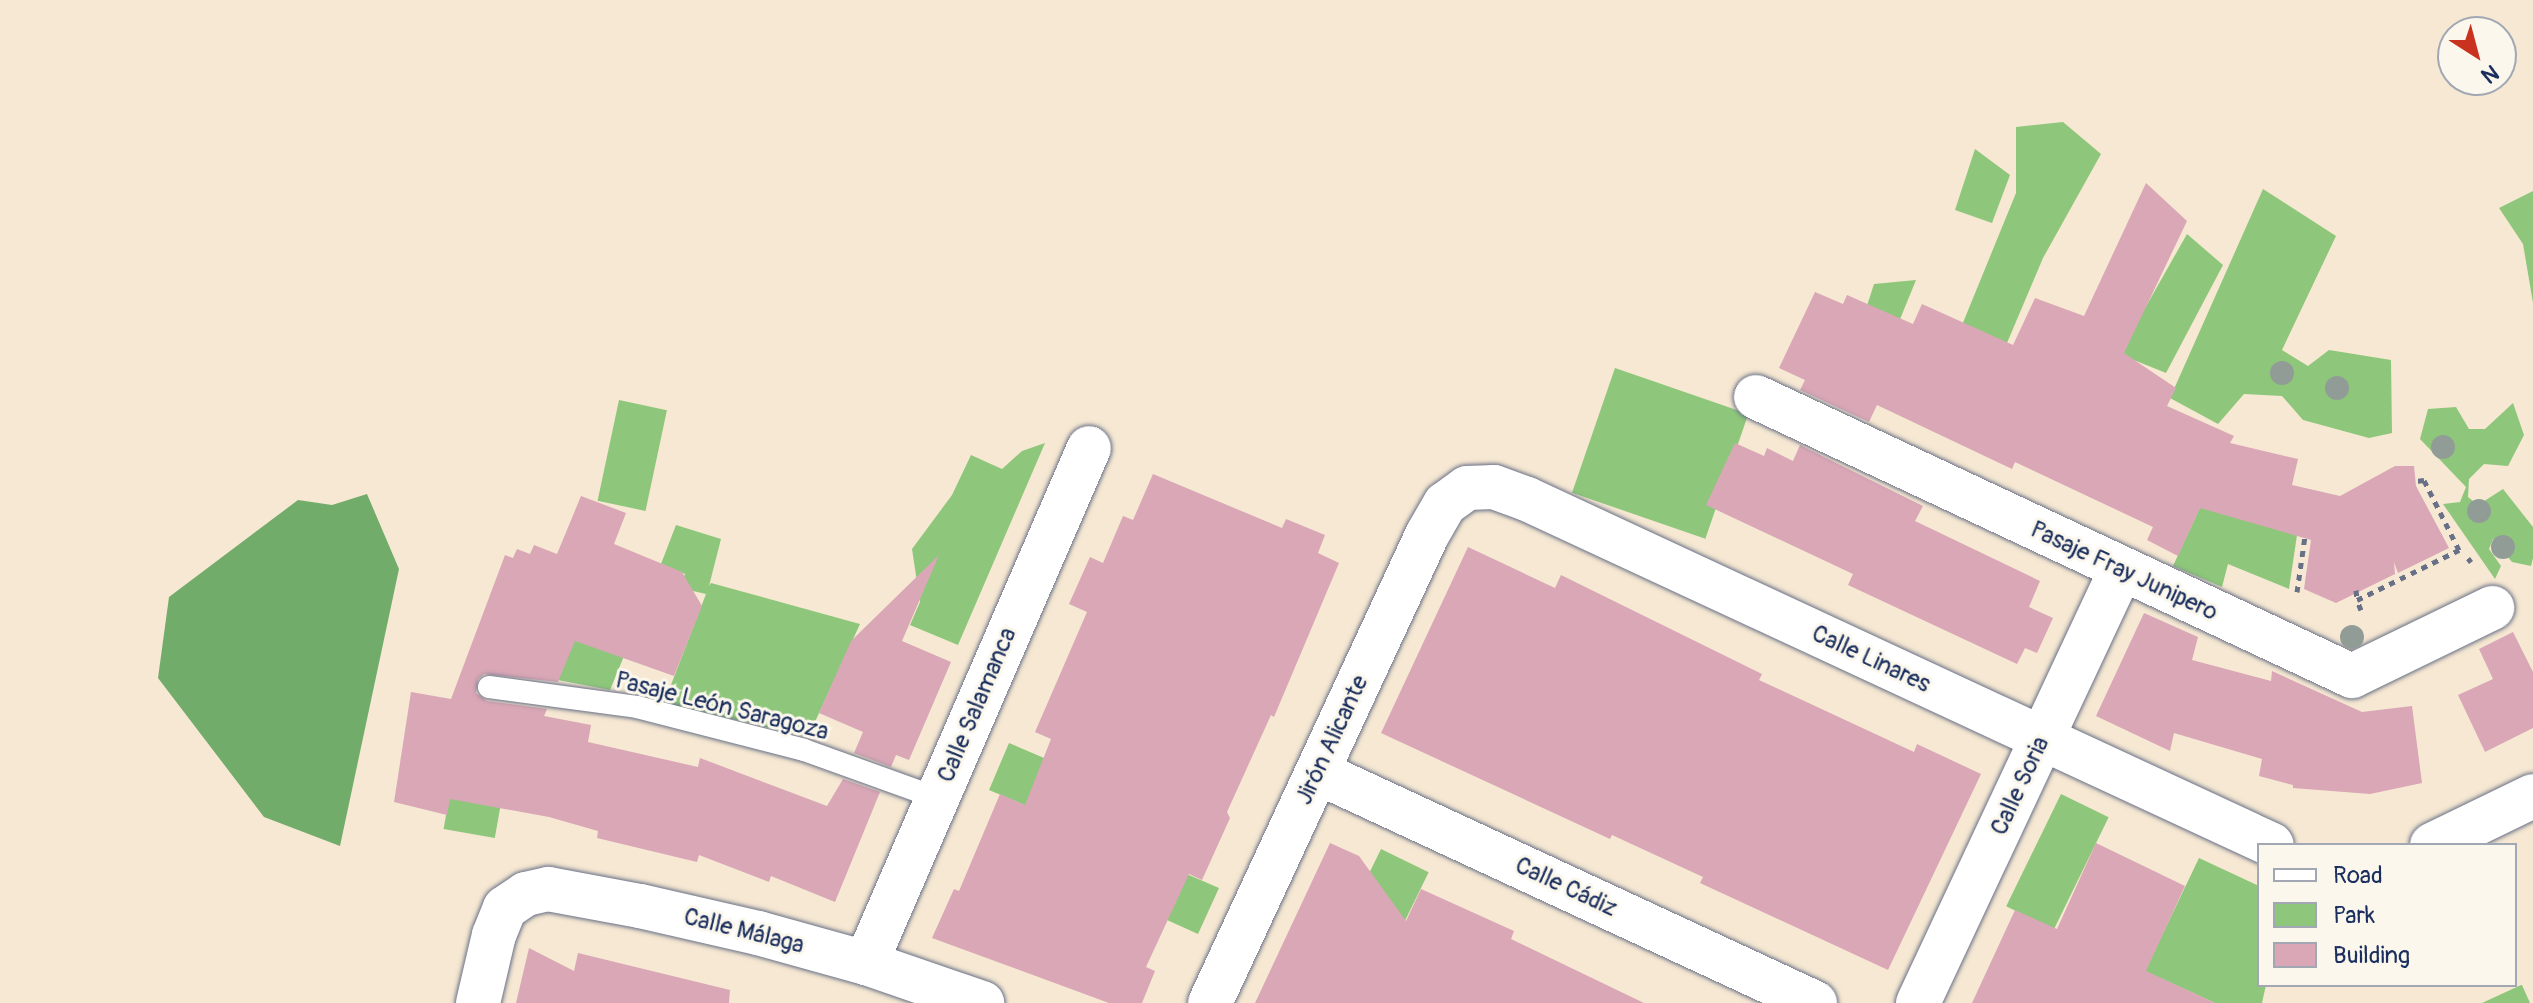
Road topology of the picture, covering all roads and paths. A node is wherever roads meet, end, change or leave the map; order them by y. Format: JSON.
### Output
{"nodes":[{"id":1,"x":1756,"y":397,"type":"dead end"},
{"id":2,"x":1089,"y":448,"type":"dead end"},
{"id":3,"x":2416,"y":481,"type":"dead end"},
{"id":4,"x":1467,"y":488,"type":"joint"},
{"id":5,"x":2305,"y":536,"type":"dead end"},
{"id":6,"x":2121,"y":570,"type":"junction"},
{"id":7,"x":2356,"y":590,"type":"dead end"},
{"id":8,"x":2297,"y":592,"type":"dead end"},
{"id":9,"x":2357,"y":600,"type":"junction"},
{"id":10,"x":2492,"y":608,"type":"dead end"},
{"id":11,"x":2361,"y":610,"type":"dead end"},
{"id":12,"x":489,"y":687,"type":"dead end"},
{"id":13,"x":2042,"y":738,"type":"junction"},
{"id":14,"x":1317,"y":772,"type":"junction"},
{"id":15,"x":2533,"y":796,"type":"edge"},
{"id":16,"x":937,"y":798,"type":"junction"},
{"id":17,"x":2268,"y":843,"type":"edge"},
{"id":18,"x":2436,"y":843,"type":"edge"},
{"id":19,"x":866,"y":963,"type":"junction"},
{"id":20,"x":478,"y":1003,"type":"edge"},
{"id":21,"x":982,"y":1003,"type":"edge"},
{"id":22,"x":1210,"y":1003,"type":"edge"},
{"id":23,"x":1815,"y":1003,"type":"edge"},
{"id":24,"x":1918,"y":1003,"type":"edge"}],
"edges":[{"from":1,"to":6,"type":"street","name":"Pasaje Fray Junipero"},
{"from":2,"to":16,"type":"street","name":"Calle Salamanca"},
{"from":3,"to":9,"type":"path"},
{"from":4,"to":13,"type":"street","name":"Calle Linares"},
{"from":4,"to":14,"type":"street","name":"Jirón Alicante"},
{"from":5,"to":8,"type":"path"},
{"from":6,"to":10,"type":"street","name":"Pasaje Fray Junipero"},
{"from":6,"to":13,"type":"street","name":"Calle Soria"},
{"from":7,"to":9,"type":"path"},
{"from":9,"to":11,"type":"path"},
{"from":12,"to":16,"type":"lane","name":"Pasaje León Saragoza"},
{"from":13,"to":17,"type":"street","name":"Calle Linares"},
{"from":13,"to":24,"type":"street","name":"Calle Soria"},
{"from":14,"to":22,"type":"street","name":"Jirón Alicante"},
{"from":14,"to":23,"type":"street","name":"Calle Cádiz"},
{"from":15,"to":18,"type":"street"},
{"from":16,"to":19,"type":"street","name":"Calle Salamanca"},
{"from":19,"to":20,"type":"street","name":"Calle Málaga"},
{"from":19,"to":21,"type":"street","name":"Calle Málaga"}]}
